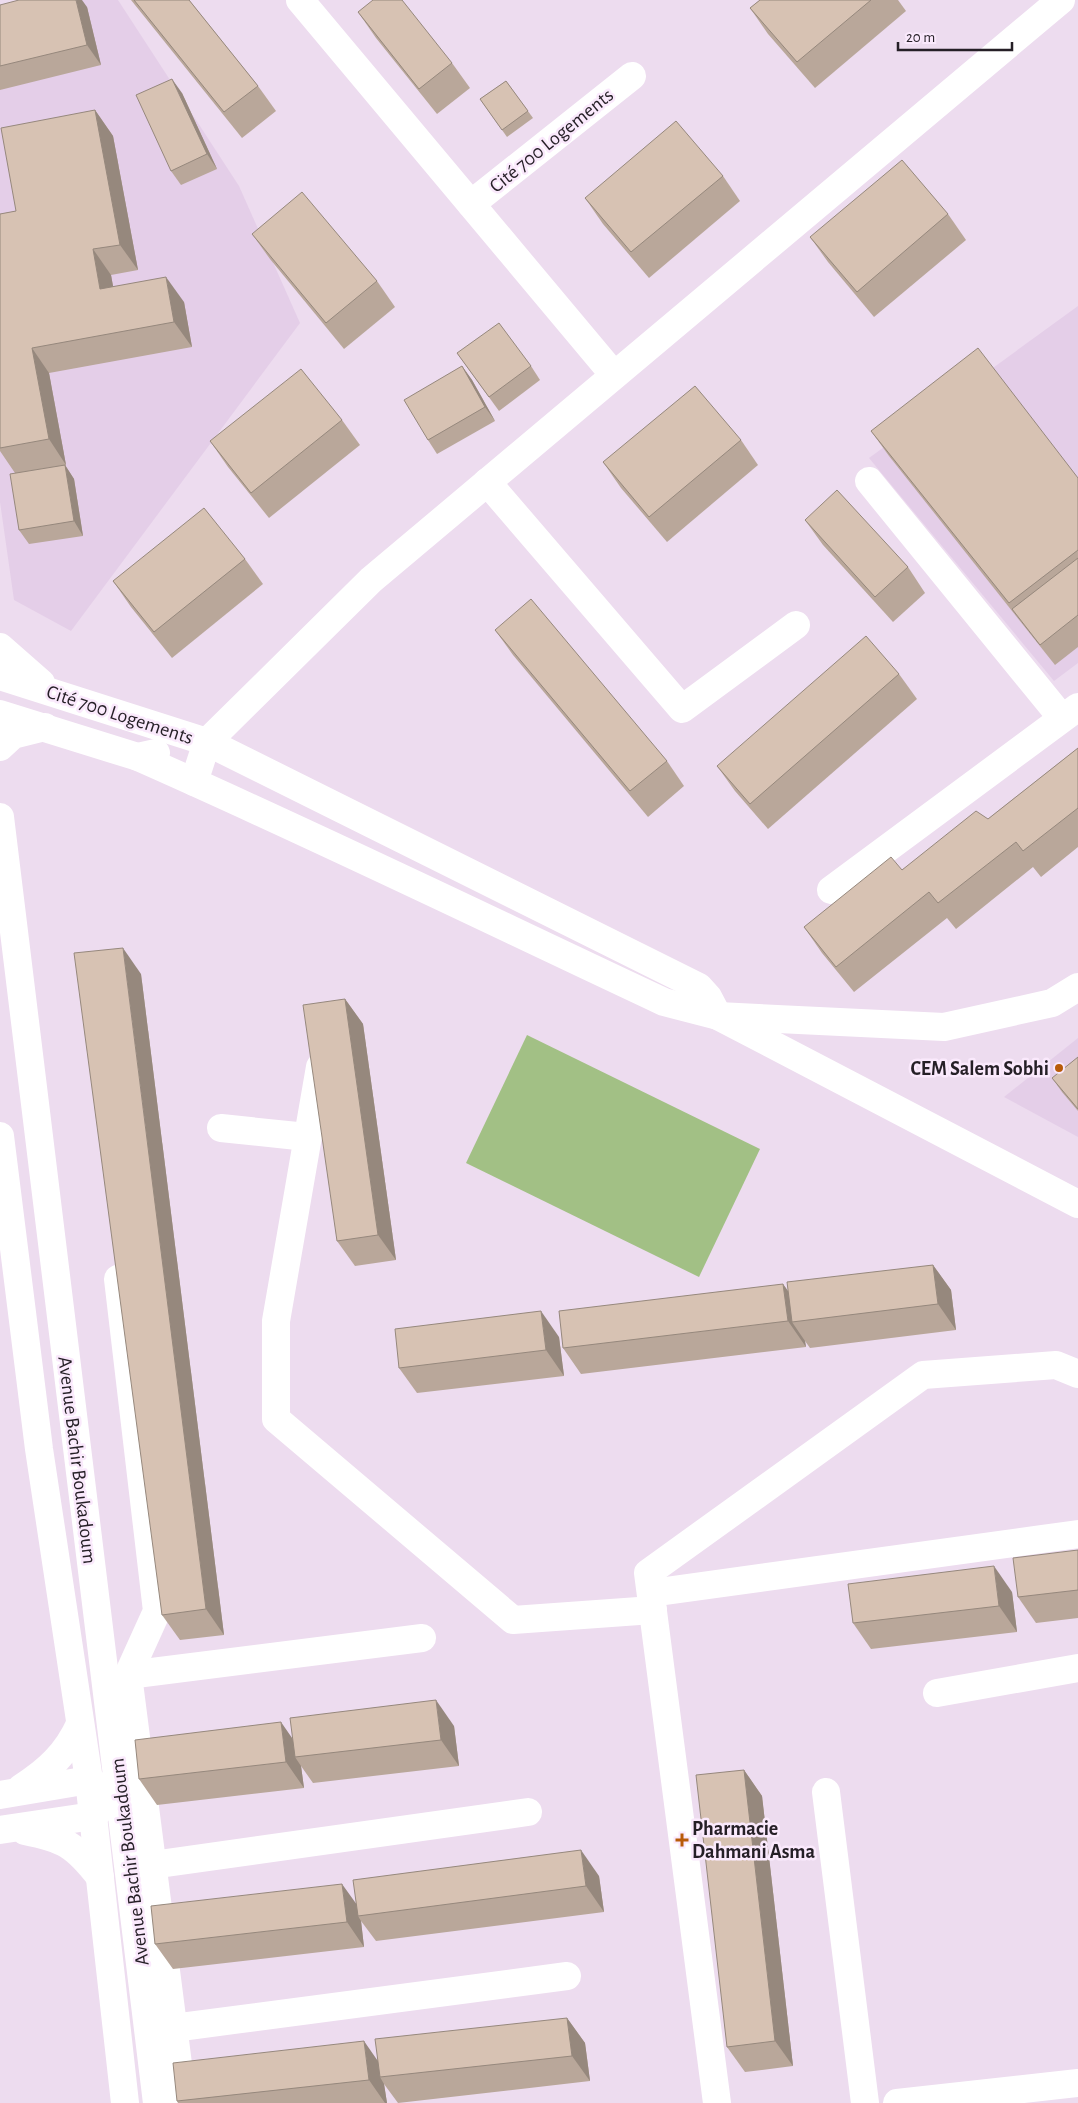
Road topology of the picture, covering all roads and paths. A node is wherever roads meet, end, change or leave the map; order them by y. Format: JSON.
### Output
{"nodes":[{"id":1,"x":300,"y":0,"type":"edge"},
{"id":2,"x":1061,"y":0,"type":"edge"},
{"id":3,"x":632,"y":76,"type":"dead end"},
{"id":4,"x":471,"y":204,"type":"junction"},
{"id":5,"x":614,"y":375,"type":"junction"},
{"id":6,"x":869,"y":481,"type":"dead end"},
{"id":7,"x":487,"y":482,"type":"junction"},
{"id":8,"x":796,"y":625,"type":"dead end"},
{"id":9,"x":0,"y":647,"type":"edge"},
{"id":10,"x":0,"y":676,"type":"edge"},
{"id":11,"x":55,"y":693,"type":"junction"},
{"id":12,"x":1070,"y":712,"type":"edge"},
{"id":13,"x":0,"y":714,"type":"edge"},
{"id":14,"x":45,"y":727,"type":"junction"},
{"id":15,"x":207,"y":742,"type":"junction"},
{"id":16,"x":0,"y":748,"type":"edge"},
{"id":17,"x":138,"y":757,"type":"junction"},
{"id":18,"x":194,"y":782,"type":"junction"},
{"id":19,"x":0,"y":817,"type":"edge"},
{"id":20,"x":831,"y":890,"type":"dead end"},
{"id":21,"x":1078,"y":988,"type":"edge"},
{"id":22,"x":718,"y":1016,"type":"junction"},
{"id":23,"x":320,"y":1067,"type":"edge"},
{"id":24,"x":221,"y":1128,"type":"dead end"},
{"id":25,"x":0,"y":1136,"type":"edge"},
{"id":26,"x":307,"y":1137,"type":"junction"},
{"id":27,"x":1078,"y":1204,"type":"edge"},
{"id":28,"x":115,"y":1258,"type":"edge"},
{"id":29,"x":1078,"y":1374,"type":"edge"},
{"id":30,"x":1078,"y":1534,"type":"edge"},
{"id":31,"x":652,"y":1601,"type":"junction"},
{"id":32,"x":422,"y":1638,"type":"dead end"},
{"id":33,"x":1078,"y":1668,"type":"edge"},
{"id":34,"x":128,"y":1675,"type":"junction"},
{"id":35,"x":937,"y":1693,"type":"dead end"},
{"id":36,"x":80,"y":1724,"type":"junction"},
{"id":37,"x":89,"y":1780,"type":"junction"},
{"id":38,"x":826,"y":1792,"type":"dead end"},
{"id":39,"x":7,"y":1794,"type":"edge"},
{"id":40,"x":119,"y":1797,"type":"junction"},
{"id":41,"x":528,"y":1812,"type":"dead end"},
{"id":42,"x":93,"y":1816,"type":"junction"},
{"id":43,"x":7,"y":1829,"type":"edge"},
{"id":44,"x":152,"y":1865,"type":"junction"},
{"id":45,"x":100,"y":1877,"type":"junction"},
{"id":46,"x":567,"y":1976,"type":"dead end"},
{"id":47,"x":173,"y":2028,"type":"junction"},
{"id":48,"x":1078,"y":2084,"type":"edge"},
{"id":49,"x":125,"y":2103,"type":"edge"},
{"id":50,"x":157,"y":2103,"type":"edge"},
{"id":51,"x":183,"y":2103,"type":"edge"},
{"id":52,"x":717,"y":2103,"type":"edge"},
{"id":53,"x":865,"y":2103,"type":"edge"},
{"id":54,"x":897,"y":2103,"type":"edge"}],
"edges":[{"from":1,"to":4,"type":"street"},
{"from":2,"to":5,"type":"street"},
{"from":3,"to":4,"type":"street","name":"Cité 700 Logements"},
{"from":4,"to":5,"type":"street"},
{"from":5,"to":7,"type":"street"},
{"from":6,"to":12,"type":"street"},
{"from":7,"to":8,"type":"street"},
{"from":7,"to":15,"type":"street"},
{"from":9,"to":11,"type":"street"},
{"from":10,"to":11,"type":"street","name":"Cité 700 Logements"},
{"from":11,"to":15,"type":"street","name":"Cité 700 Logements"},
{"from":12,"to":20,"type":"street"},
{"from":13,"to":14,"type":"street","name":"Cité 700 Logements"},
{"from":14,"to":16,"type":"street"},
{"from":14,"to":17,"type":"street","name":"Cité 700 Logements"},
{"from":15,"to":17,"type":"street","name":"Cité 700 Logements"},
{"from":15,"to":18,"type":"street"},
{"from":15,"to":22,"type":"street"},
{"from":17,"to":18,"type":"street"},
{"from":18,"to":22,"type":"street"},
{"from":19,"to":40,"type":"street","name":"Avenue Bachir Boukadoum"},
{"from":21,"to":22,"type":"street"},
{"from":22,"to":27,"type":"street"},
{"from":23,"to":26,"type":"street"},
{"from":24,"to":26,"type":"street"},
{"from":25,"to":36,"type":"street","name":"Avenue Bachir Boukadoum"},
{"from":26,"to":31,"type":"street"},
{"from":28,"to":34,"type":"street"},
{"from":29,"to":31,"type":"street"},
{"from":30,"to":31,"type":"street"},
{"from":31,"to":52,"type":"street"},
{"from":32,"to":34,"type":"street"},
{"from":33,"to":35,"type":"street"},
{"from":34,"to":44,"type":"street"},
{"from":36,"to":37,"type":"street","name":"Avenue Bachir Boukadoum"},
{"from":36,"to":39,"type":"street"},
{"from":37,"to":39,"type":"street"},
{"from":37,"to":40,"type":"street"},
{"from":37,"to":42,"type":"street","name":"Avenue Bachir Boukadoum"},
{"from":38,"to":53,"type":"street"},
{"from":40,"to":42,"type":"street"},
{"from":40,"to":50,"type":"street","name":"Avenue Bachir Boukadoum"},
{"from":41,"to":44,"type":"street"},
{"from":42,"to":43,"type":"street"},
{"from":42,"to":45,"type":"street","name":"Avenue Bachir Boukadoum"},
{"from":43,"to":45,"type":"street"},
{"from":44,"to":47,"type":"street"},
{"from":45,"to":49,"type":"street","name":"Avenue Bachir Boukadoum"},
{"from":46,"to":47,"type":"street"},
{"from":47,"to":51,"type":"street"},
{"from":48,"to":54,"type":"street"}]}
